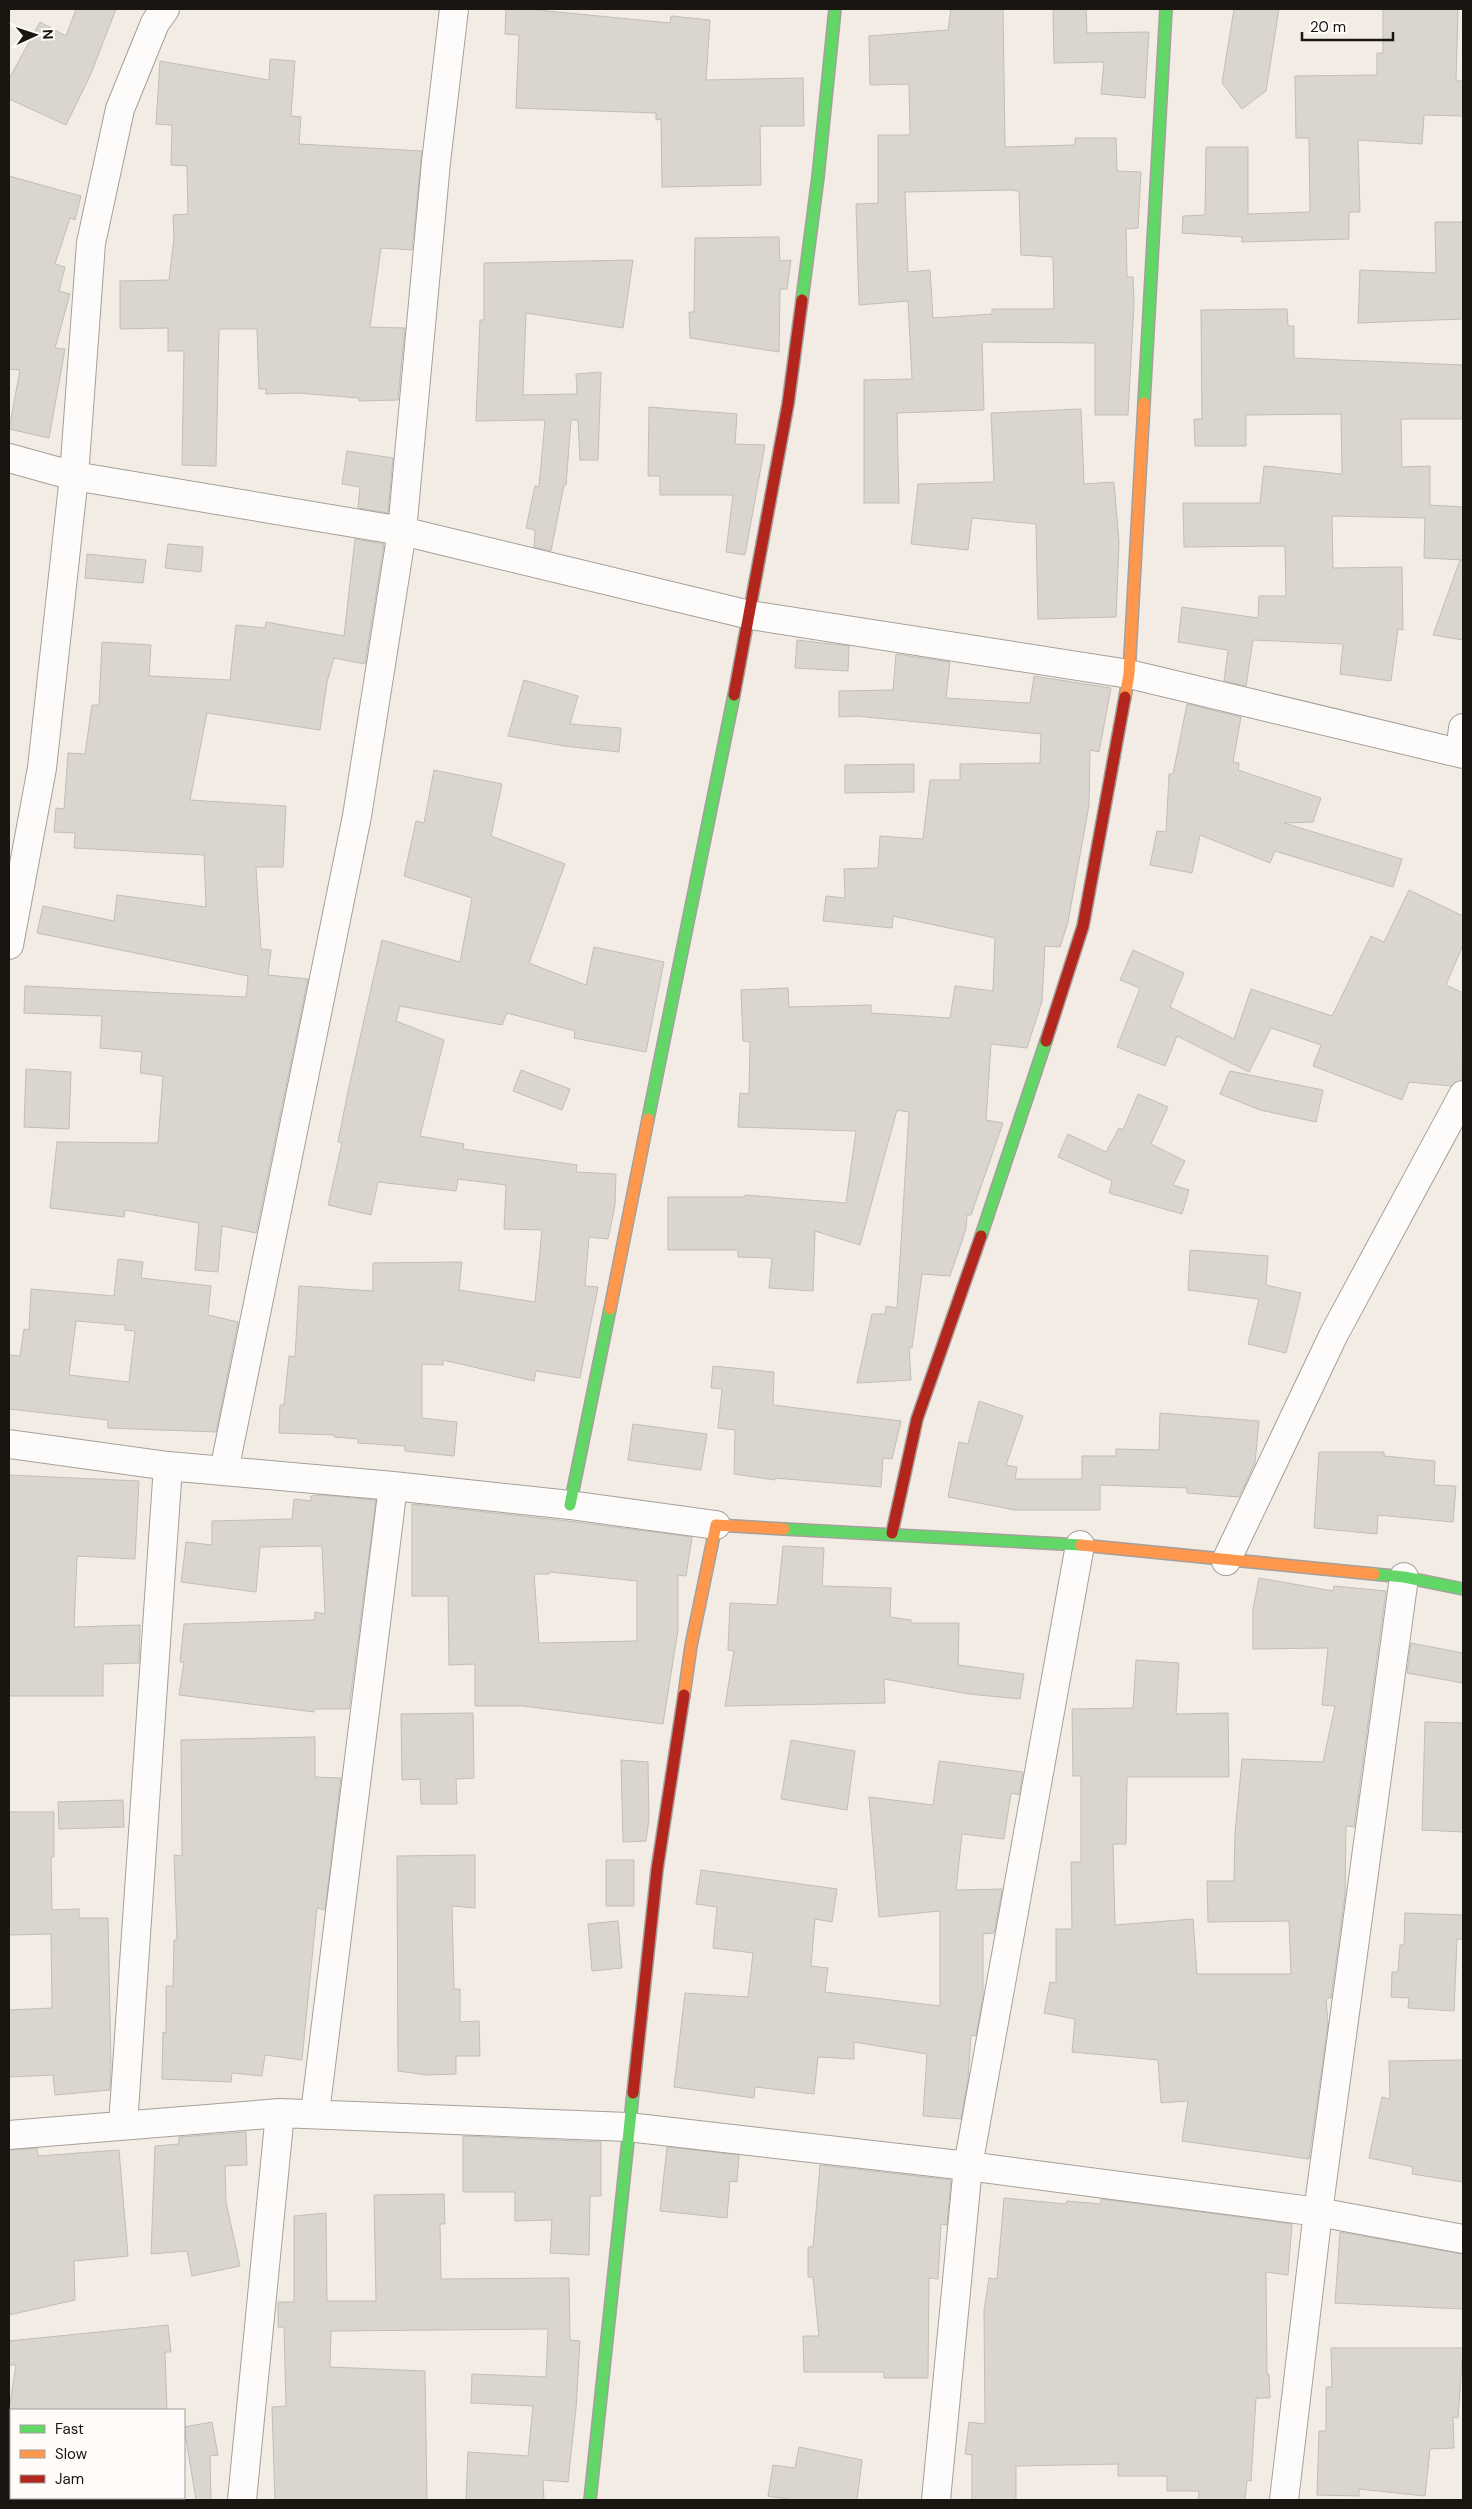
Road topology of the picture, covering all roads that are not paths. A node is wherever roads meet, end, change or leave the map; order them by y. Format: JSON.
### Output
{"nodes":[{"id":1,"x":165,"y":9,"type":"edge"},
{"id":2,"x":454,"y":9,"type":"edge"},
{"id":3,"x":835,"y":9,"type":"edge"},
{"id":4,"x":1166,"y":9,"type":"edge"},
{"id":5,"x":9,"y":458,"type":"edge"},
{"id":6,"x":74,"y":476,"type":"junction"},
{"id":7,"x":402,"y":531,"type":"junction"},
{"id":8,"x":750,"y":615,"type":"junction"},
{"id":9,"x":1128,"y":674,"type":"junction"},
{"id":10,"x":1462,"y":745,"type":"edge"},
{"id":11,"x":9,"y":945,"type":"edge"},
{"id":12,"x":1463,"y":1095,"type":"edge"},
{"id":13,"x":9,"y":1444,"type":"edge"},
{"id":14,"x":168,"y":1466,"type":"junction"},
{"id":15,"x":224,"y":1471,"type":"junction"},
{"id":16,"x":393,"y":1486,"type":"junction"},
{"id":17,"x":570,"y":1505,"type":"junction"},
{"id":18,"x":716,"y":1525,"type":"junction"},
{"id":19,"x":892,"y":1533,"type":"junction"},
{"id":20,"x":1080,"y":1545,"type":"junction"},
{"id":21,"x":1226,"y":1561,"type":"junction"},
{"id":22,"x":1404,"y":1577,"type":"junction"},
{"id":23,"x":1463,"y":1589,"type":"edge"},
{"id":24,"x":280,"y":2113,"type":"junction"},
{"id":25,"x":315,"y":2113,"type":"junction"},
{"id":26,"x":123,"y":2125,"type":"junction"},
{"id":27,"x":628,"y":2127,"type":"junction"},
{"id":28,"x":9,"y":2135,"type":"edge"},
{"id":29,"x":968,"y":2166,"type":"junction"},
{"id":30,"x":1318,"y":2212,"type":"junction"},
{"id":31,"x":1463,"y":2239,"type":"edge"},
{"id":32,"x":242,"y":2500,"type":"edge"},
{"id":33,"x":590,"y":2500,"type":"edge"},
{"id":34,"x":936,"y":2500,"type":"edge"},
{"id":35,"x":1284,"y":2500,"type":"edge"}],
"edges":[{"from":1,"to":6,"type":"street"},
{"from":2,"to":7,"type":"street"},
{"from":3,"to":8,"type":"street"},
{"from":4,"to":9,"type":"street"},
{"from":5,"to":6,"type":"street"},
{"from":6,"to":7,"type":"street"},
{"from":6,"to":11,"type":"street"},
{"from":7,"to":8,"type":"street"},
{"from":7,"to":15,"type":"street"},
{"from":8,"to":9,"type":"street"},
{"from":8,"to":17,"type":"street"},
{"from":9,"to":10,"type":"street"},
{"from":9,"to":19,"type":"street"},
{"from":12,"to":21,"type":"street"},
{"from":13,"to":14,"type":"street"},
{"from":14,"to":15,"type":"street"},
{"from":14,"to":26,"type":"street"},
{"from":15,"to":16,"type":"street"},
{"from":16,"to":17,"type":"street"},
{"from":16,"to":25,"type":"street"},
{"from":17,"to":18,"type":"street"},
{"from":18,"to":19,"type":"street"},
{"from":18,"to":27,"type":"street"},
{"from":19,"to":20,"type":"street"},
{"from":20,"to":21,"type":"street"},
{"from":20,"to":29,"type":"street"},
{"from":21,"to":22,"type":"street"},
{"from":22,"to":23,"type":"street"},
{"from":22,"to":30,"type":"street"},
{"from":24,"to":25,"type":"street"},
{"from":24,"to":26,"type":"street"},
{"from":24,"to":32,"type":"street"},
{"from":25,"to":27,"type":"street"},
{"from":26,"to":28,"type":"street"},
{"from":27,"to":29,"type":"street"},
{"from":27,"to":33,"type":"street"},
{"from":29,"to":30,"type":"street"},
{"from":29,"to":34,"type":"street"},
{"from":30,"to":31,"type":"street"},
{"from":30,"to":35,"type":"street"}]}
